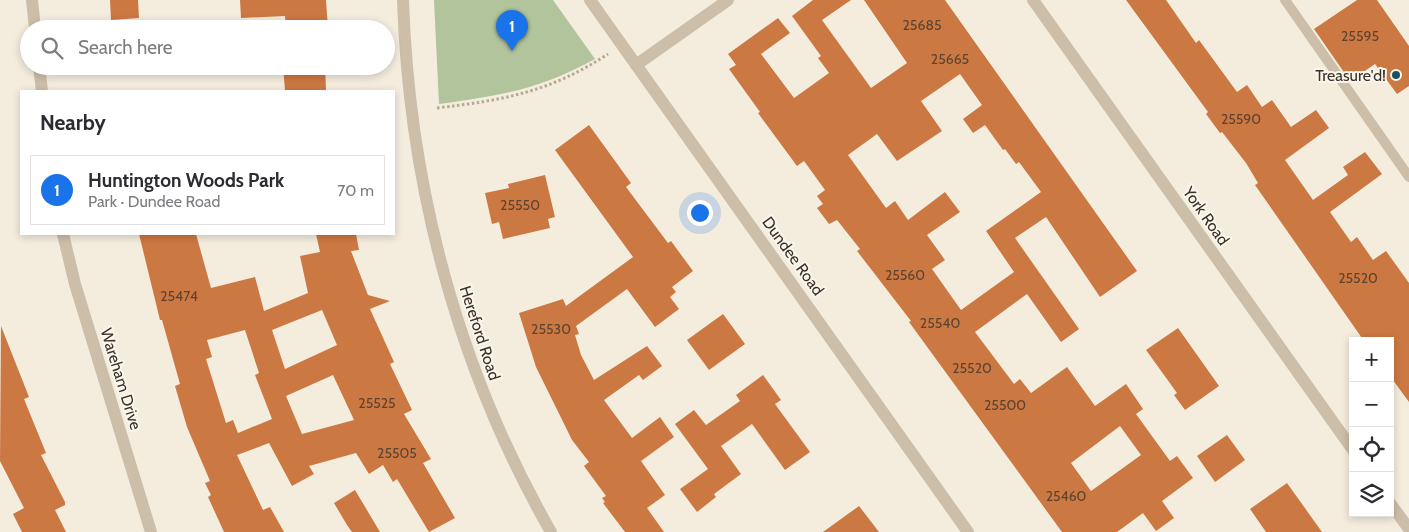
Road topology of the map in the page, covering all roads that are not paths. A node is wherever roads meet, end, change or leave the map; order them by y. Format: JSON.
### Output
{"nodes":[{"id":1,"x":32,"y":0,"type":"edge"},
{"id":2,"x":403,"y":0,"type":"edge"},
{"id":3,"x":590,"y":0,"type":"edge"},
{"id":4,"x":728,"y":0,"type":"edge"},
{"id":5,"x":1033,"y":0,"type":"edge"},
{"id":6,"x":1285,"y":0,"type":"edge"},
{"id":7,"x":34,"y":20,"type":"edge"},
{"id":8,"x":636,"y":65,"type":"junction"},
{"id":9,"x":40,"y":75,"type":"edge"},
{"id":10,"x":42,"y":90,"type":"edge"},
{"id":11,"x":1409,"y":177,"type":"edge"},
{"id":12,"x":63,"y":235,"type":"edge"},
{"id":13,"x":1349,"y":444,"type":"edge"},
{"id":14,"x":1394,"y":509,"type":"edge"},
{"id":15,"x":1409,"y":530,"type":"edge"},
{"id":16,"x":152,"y":532,"type":"edge"},
{"id":17,"x":551,"y":532,"type":"edge"},
{"id":18,"x":968,"y":532,"type":"edge"}],
"edges":[{"from":1,"to":7,"type":"street"},
{"from":2,"to":17,"type":"street","name":"Hereford Road"},
{"from":3,"to":8,"type":"street","name":"Dundee Road"},
{"from":4,"to":8,"type":"street"},
{"from":5,"to":13,"type":"street","name":"York Road"},
{"from":6,"to":11,"type":"lane"},
{"from":8,"to":18,"type":"street","name":"Dundee Road"},
{"from":9,"to":10,"type":"street"},
{"from":12,"to":16,"type":"street","name":"Wareham Drive"},
{"from":14,"to":15,"type":"street"}]}
